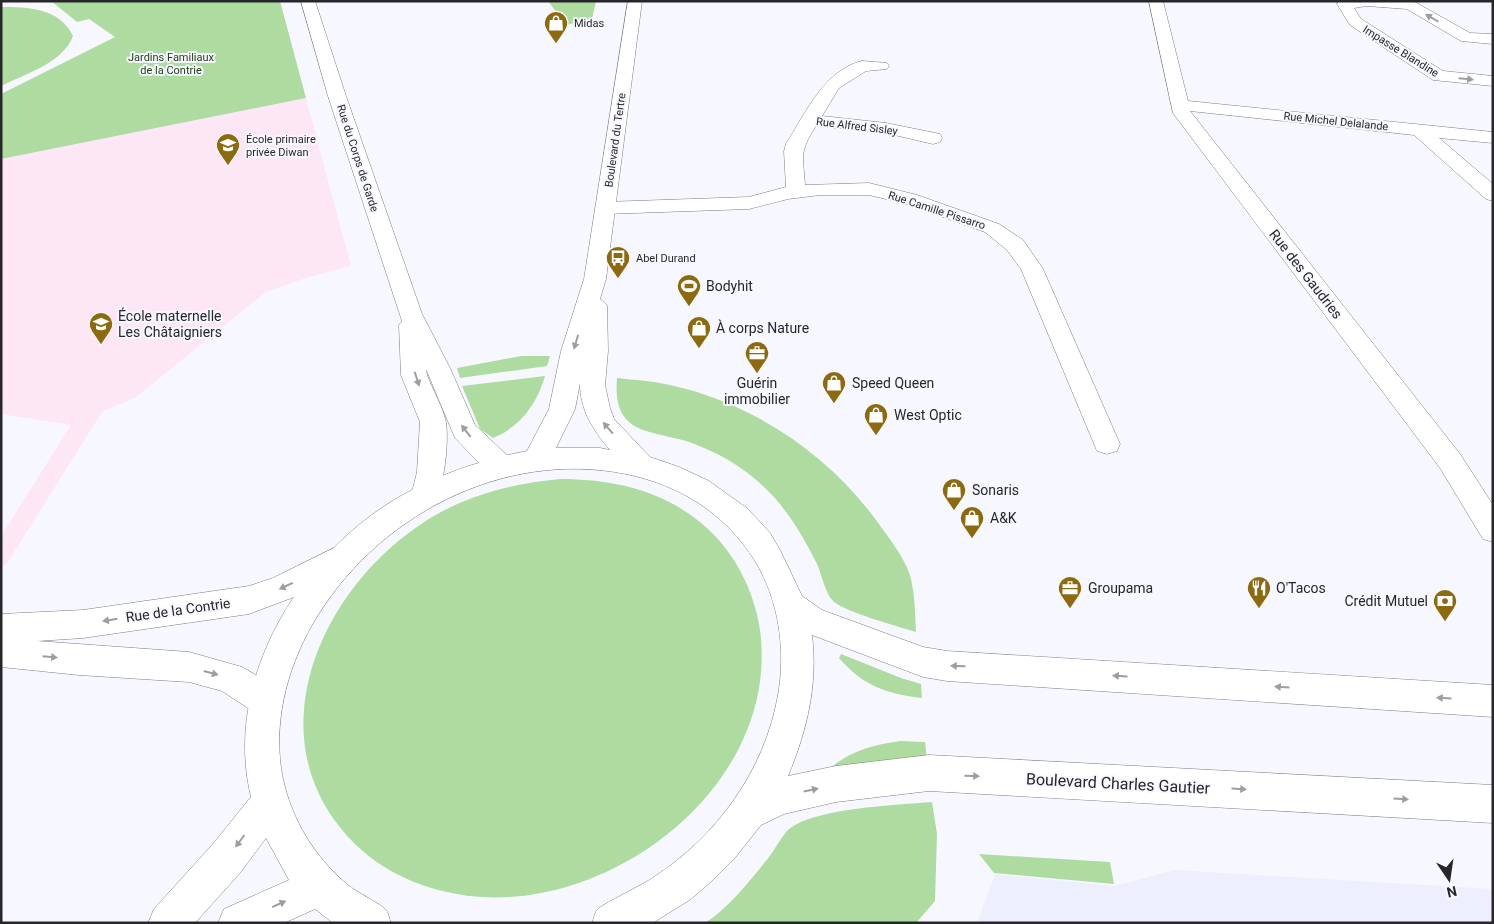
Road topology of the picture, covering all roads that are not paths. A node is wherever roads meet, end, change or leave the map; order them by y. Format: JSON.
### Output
{"nodes":[{"id":1,"x":308,"y":1,"type":"edge"},
{"id":2,"x":635,"y":1,"type":"edge"},
{"id":3,"x":1156,"y":1,"type":"edge"},
{"id":4,"x":1367,"y":1,"type":"edge"},
{"id":5,"x":1493,"y":39,"type":"edge"},
{"id":6,"x":881,"y":66,"type":"dead end"},
{"id":7,"x":1493,"y":81,"type":"edge"},
{"id":8,"x":1180,"y":105,"type":"junction"},
{"id":9,"x":811,"y":120,"type":"junction"},
{"id":10,"x":1419,"y":130,"type":"junction"},
{"id":11,"x":933,"y":138,"type":"dead end"},
{"id":12,"x":1493,"y":138,"type":"edge"},
{"id":13,"x":796,"y":192,"type":"junction"},
{"id":14,"x":1493,"y":195,"type":"edge"},
{"id":15,"x":605,"y":208,"type":"junction"},
{"id":16,"x":595,"y":279,"type":"junction"},
{"id":17,"x":410,"y":314,"type":"junction"},
{"id":18,"x":1107,"y":444,"type":"dead end"},
{"id":19,"x":537,"y":459,"type":"junction"},
{"id":20,"x":640,"y":465,"type":"junction"},
{"id":21,"x":500,"y":466,"type":"junction"},
{"id":22,"x":425,"y":496,"type":"junction"},
{"id":23,"x":1493,"y":530,"type":"edge"},
{"id":24,"x":344,"y":556,"type":"junction"},
{"id":25,"x":790,"y":605,"type":"junction"},
{"id":26,"x":1,"y":628,"type":"edge"},
{"id":27,"x":1,"y":652,"type":"edge"},
{"id":28,"x":266,"y":700,"type":"junction"},
{"id":29,"x":1493,"y":701,"type":"edge"},
{"id":30,"x":270,"y":802,"type":"junction"},
{"id":31,"x":1493,"y":804,"type":"edge"},
{"id":32,"x":749,"y":811,"type":"junction"},
{"id":33,"x":320,"y":886,"type":"junction"},
{"id":34,"x":168,"y":923,"type":"edge"},
{"id":35,"x":238,"y":923,"type":"edge"},
{"id":36,"x":371,"y":923,"type":"edge"},
{"id":37,"x":612,"y":923,"type":"edge"}],
"edges":[{"from":1,"to":17,"type":"street","name":"Rue du Corps de Garde"},
{"from":2,"to":15,"type":"street","name":"Boulevard du Tertre"},
{"from":3,"to":8,"type":"street","name":"Rue des Gaudries"},
{"from":5,"to":4,"type":"street","name":"Impasse Blandine","one_way":true},
{"from":4,"to":7,"type":"street","name":"Impasse Blandine","one_way":true},
{"from":6,"to":9,"type":"street","name":"Rue Alfred Sisley"},
{"from":8,"to":10,"type":"street","name":"Rue Michel Delalande"},
{"from":8,"to":23,"type":"street","name":"Rue des Gaudries"},
{"from":9,"to":11,"type":"street","name":"Rue Alfred Sisley"},
{"from":9,"to":13,"type":"street","name":"Rue Alfred Sisley"},
{"from":10,"to":12,"type":"street","name":"Rue Michel Delalande"},
{"from":10,"to":14,"type":"street"},
{"from":13,"to":15,"type":"street","name":"Rue Camille Pissarro"},
{"from":13,"to":18,"type":"street","name":"Rue Camille Pissarro"},
{"from":15,"to":16,"type":"street","name":"Boulevard du Tertre"},
{"from":16,"to":19,"type":"street","name":"Boulevard du Tertre","one_way":true},
{"from":20,"to":16,"type":"street","name":"Boulevard du Tertre","one_way":true},
{"from":21,"to":17,"type":"street","name":"Rue du Corps de Garde","one_way":true},
{"from":17,"to":22,"type":"street","name":"Rue du Corps de Garde","one_way":true},
{"from":19,"to":20,"type":"street"},
{"from":19,"to":21,"type":"street"},
{"from":20,"to":25,"type":"street"},
{"from":21,"to":22,"type":"street"},
{"from":22,"to":24,"type":"street"},
{"from":24,"to":26,"type":"street","name":"Rue de la Contrie","one_way":true},
{"from":24,"to":28,"type":"street"},
{"from":29,"to":25,"type":"street","one_way":true},
{"from":25,"to":32,"type":"street"},
{"from":27,"to":28,"type":"street","one_way":true},
{"from":28,"to":30,"type":"street"},
{"from":30,"to":33,"type":"street"},
{"from":30,"to":34,"type":"street","one_way":true},
{"from":32,"to":31,"type":"street","name":"Boulevard Charles Gautier","one_way":true},
{"from":32,"to":37,"type":"street"},
{"from":35,"to":33,"type":"street","one_way":true},
{"from":33,"to":36,"type":"street"}]}
